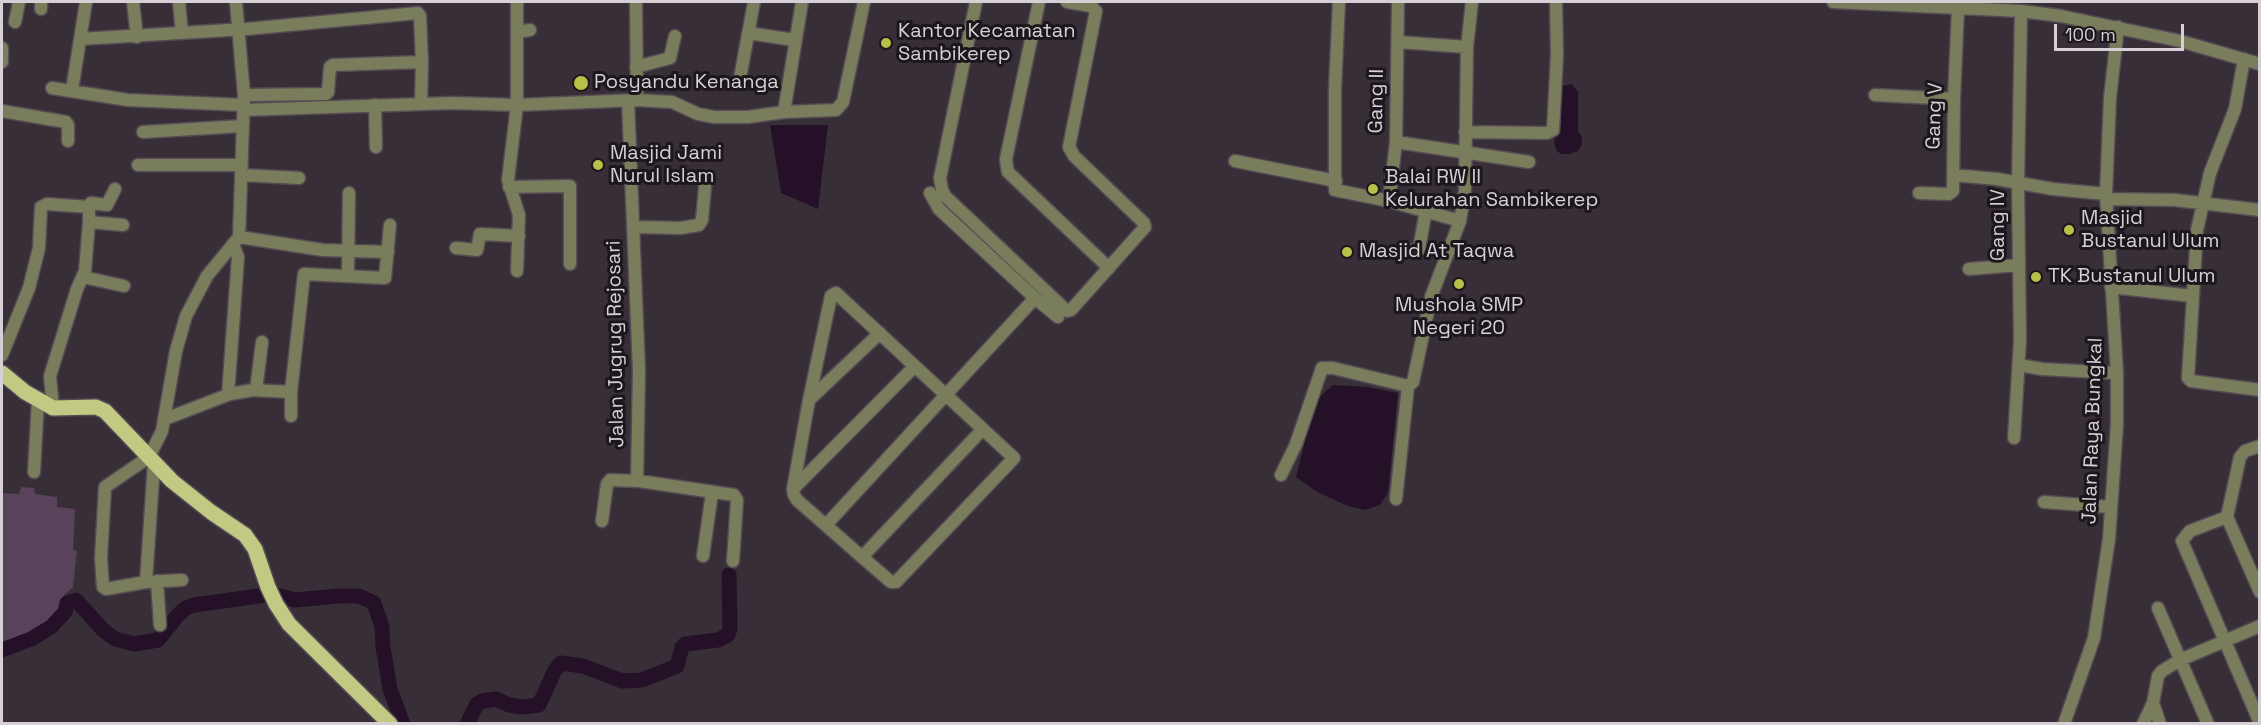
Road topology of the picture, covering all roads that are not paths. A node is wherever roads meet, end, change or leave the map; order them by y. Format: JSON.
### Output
{"nodes":[{"id":1,"x":19,"y":2,"type":"edge"},
{"id":2,"x":86,"y":2,"type":"edge"},
{"id":3,"x":133,"y":2,"type":"edge"},
{"id":4,"x":179,"y":2,"type":"edge"},
{"id":5,"x":236,"y":2,"type":"edge"},
{"id":6,"x":517,"y":2,"type":"edge"},
{"id":7,"x":636,"y":2,"type":"edge"},
{"id":8,"x":754,"y":2,"type":"edge"},
{"id":9,"x":802,"y":2,"type":"edge"},
{"id":10,"x":864,"y":2,"type":"edge"},
{"id":11,"x":976,"y":2,"type":"edge"},
{"id":12,"x":1039,"y":2,"type":"edge"},
{"id":13,"x":1067,"y":2,"type":"edge"},
{"id":14,"x":1339,"y":2,"type":"edge"},
{"id":15,"x":1398,"y":2,"type":"edge"},
{"id":16,"x":1472,"y":2,"type":"edge"},
{"id":17,"x":1556,"y":2,"type":"edge"},
{"id":18,"x":1833,"y":2,"type":"edge"},
{"id":19,"x":1958,"y":8,"type":"junction"},
{"id":20,"x":2021,"y":11,"type":"junction"},
{"id":21,"x":15,"y":22,"type":"dead end"},
{"id":22,"x":2118,"y":27,"type":"junction"},
{"id":23,"x":239,"y":30,"type":"junction"},
{"id":24,"x":530,"y":30,"type":"dead end"},
{"id":25,"x":517,"y":32,"type":"junction"},
{"id":26,"x":182,"y":33,"type":"junction"},
{"id":27,"x":748,"y":33,"type":"junction"},
{"id":28,"x":675,"y":36,"type":"dead end"},
{"id":29,"x":137,"y":37,"type":"junction"},
{"id":30,"x":80,"y":39,"type":"junction"},
{"id":31,"x":795,"y":40,"type":"junction"},
{"id":32,"x":1398,"y":42,"type":"junction"},
{"id":33,"x":1467,"y":47,"type":"junction"},
{"id":34,"x":2,"y":48,"type":"edge"},
{"id":35,"x":2244,"y":60,"type":"junction"},
{"id":36,"x":2,"y":62,"type":"edge"},
{"id":37,"x":422,"y":62,"type":"junction"},
{"id":38,"x":2259,"y":64,"type":"edge"},
{"id":39,"x":636,"y":67,"type":"junction"},
{"id":40,"x":740,"y":78,"type":"dead end"},
{"id":41,"x":52,"y":88,"type":"dead end"},
{"id":42,"x":72,"y":90,"type":"junction"},
{"id":43,"x":1875,"y":95,"type":"dead end"},
{"id":44,"x":1954,"y":99,"type":"junction"},
{"id":45,"x":632,"y":100,"type":"junction"},
{"id":46,"x":244,"y":103,"type":"junction"},
{"id":47,"x":421,"y":104,"type":"junction"},
{"id":48,"x":375,"y":105,"type":"junction"},
{"id":49,"x":517,"y":105,"type":"junction"},
{"id":50,"x":2,"y":111,"type":"edge"},
{"id":51,"x":784,"y":112,"type":"junction"},
{"id":52,"x":242,"y":126,"type":"junction"},
{"id":53,"x":142,"y":132,"type":"dead end"},
{"id":54,"x":1466,"y":132,"type":"junction"},
{"id":55,"x":68,"y":141,"type":"dead end"},
{"id":56,"x":1396,"y":142,"type":"junction"},
{"id":57,"x":376,"y":147,"type":"dead end"},
{"id":58,"x":1466,"y":153,"type":"junction"},
{"id":59,"x":1235,"y":161,"type":"dead end"},
{"id":60,"x":1529,"y":162,"type":"dead end"},
{"id":61,"x":138,"y":165,"type":"dead end"},
{"id":62,"x":241,"y":170,"type":"junction"},
{"id":63,"x":1953,"y":175,"type":"junction"},
{"id":64,"x":706,"y":176,"type":"dead end"},
{"id":65,"x":299,"y":178,"type":"dead end"},
{"id":66,"x":1336,"y":181,"type":"junction"},
{"id":67,"x":2018,"y":184,"type":"junction"},
{"id":68,"x":509,"y":187,"type":"junction"},
{"id":69,"x":115,"y":189,"type":"dead end"},
{"id":70,"x":349,"y":193,"type":"dead end"},
{"id":71,"x":930,"y":193,"type":"dead end"},
{"id":72,"x":1919,"y":193,"type":"dead end"},
{"id":73,"x":2107,"y":196,"type":"junction"},
{"id":74,"x":1389,"y":201,"type":"junction"},
{"id":75,"x":2202,"y":204,"type":"junction"},
{"id":76,"x":88,"y":207,"type":"junction"},
{"id":77,"x":1426,"y":210,"type":"junction"},
{"id":78,"x":2259,"y":210,"type":"edge"},
{"id":79,"x":1460,"y":221,"type":"junction"},
{"id":80,"x":89,"y":222,"type":"junction"},
{"id":81,"x":123,"y":225,"type":"dead end"},
{"id":82,"x":390,"y":225,"type":"dead end"},
{"id":83,"x":634,"y":227,"type":"junction"},
{"id":84,"x":519,"y":236,"type":"junction"},
{"id":85,"x":236,"y":240,"type":"junction"},
{"id":86,"x":987,"y":245,"type":"junction"},
{"id":87,"x":456,"y":248,"type":"dead end"},
{"id":88,"x":1407,"y":251,"type":"dead end"},
{"id":89,"x":350,"y":252,"type":"junction"},
{"id":90,"x":388,"y":252,"type":"junction"},
{"id":91,"x":570,"y":264,"type":"dead end"},
{"id":92,"x":2019,"y":265,"type":"junction"},
{"id":93,"x":1109,"y":268,"type":"junction"},
{"id":94,"x":1969,"y":269,"type":"dead end"},
{"id":95,"x":517,"y":271,"type":"dead end"},
{"id":96,"x":348,"y":274,"type":"junction"},
{"id":97,"x":83,"y":277,"type":"junction"},
{"id":98,"x":124,"y":286,"type":"dead end"},
{"id":99,"x":2111,"y":287,"type":"junction"},
{"id":100,"x":2192,"y":296,"type":"junction"},
{"id":101,"x":1035,"y":298,"type":"junction"},
{"id":102,"x":1058,"y":317,"type":"dead end"},
{"id":103,"x":880,"y":333,"type":"junction"},
{"id":104,"x":262,"y":342,"type":"dead end"},
{"id":105,"x":2,"y":355,"type":"edge"},
{"id":106,"x":2019,"y":365,"type":"junction"},
{"id":107,"x":915,"y":366,"type":"junction"},
{"id":108,"x":2,"y":373,"type":"edge"},
{"id":109,"x":2118,"y":373,"type":"junction"},
{"id":110,"x":1408,"y":386,"type":"junction"},
{"id":111,"x":256,"y":390,"type":"junction"},
{"id":112,"x":2259,"y":390,"type":"edge"},
{"id":113,"x":291,"y":392,"type":"junction"},
{"id":114,"x":228,"y":395,"type":"junction"},
{"id":115,"x":947,"y":395,"type":"junction"},
{"id":116,"x":38,"y":400,"type":"junction"},
{"id":117,"x":808,"y":400,"type":"junction"},
{"id":118,"x":53,"y":408,"type":"junction"},
{"id":119,"x":291,"y":416,"type":"dead end"},
{"id":120,"x":165,"y":419,"type":"junction"},
{"id":121,"x":983,"y":429,"type":"junction"},
{"id":122,"x":2014,"y":438,"type":"dead end"},
{"id":123,"x":2259,"y":446,"type":"edge"},
{"id":124,"x":152,"y":460,"type":"junction"},
{"id":125,"x":34,"y":472,"type":"dead end"},
{"id":126,"x":1281,"y":474,"type":"dead end"},
{"id":127,"x":637,"y":481,"type":"junction"},
{"id":128,"x":794,"y":489,"type":"junction"},
{"id":129,"x":712,"y":493,"type":"junction"},
{"id":130,"x":1396,"y":499,"type":"dead end"},
{"id":131,"x":2044,"y":502,"type":"dead end"},
{"id":132,"x":2111,"y":507,"type":"junction"},
{"id":133,"x":2227,"y":517,"type":"junction"},
{"id":134,"x":602,"y":521,"type":"dead end"},
{"id":135,"x":826,"y":525,"type":"junction"},
{"id":136,"x":703,"y":556,"type":"dead end"},
{"id":137,"x":862,"y":557,"type":"junction"},
{"id":138,"x":733,"y":561,"type":"dead end"},
{"id":139,"x":182,"y":580,"type":"dead end"},
{"id":140,"x":151,"y":582,"type":"junction"},
{"id":141,"x":2259,"y":592,"type":"edge"},
{"id":142,"x":2158,"y":608,"type":"dead end"},
{"id":143,"x":160,"y":625,"type":"dead end"},
{"id":144,"x":2259,"y":626,"type":"edge"},
{"id":145,"x":2224,"y":642,"type":"junction"},
{"id":146,"x":2180,"y":660,"type":"junction"},
{"id":147,"x":2153,"y":703,"type":"junction"},
{"id":148,"x":390,"y":723,"type":"edge"},
{"id":149,"x":2064,"y":723,"type":"edge"},
{"id":150,"x":2143,"y":723,"type":"edge"},
{"id":151,"x":2160,"y":723,"type":"edge"},
{"id":152,"x":2208,"y":723,"type":"edge"},
{"id":153,"x":2259,"y":723,"type":"edge"}],
"edges":[{"from":1,"to":21,"type":"street"},
{"from":2,"to":30,"type":"street"},
{"from":3,"to":29,"type":"street"},
{"from":4,"to":26,"type":"street"},
{"from":5,"to":23,"type":"street"},
{"from":6,"to":25,"type":"street"},
{"from":7,"to":39,"type":"street","name":"Jalan Jugrug Rejosari"},
{"from":8,"to":27,"type":"street"},
{"from":9,"to":31,"type":"street"},
{"from":10,"to":51,"type":"street"},
{"from":11,"to":86,"type":"street"},
{"from":12,"to":93,"type":"street"},
{"from":13,"to":93,"type":"street"},
{"from":14,"to":66,"type":"street"},
{"from":15,"to":32,"type":"street","name":"Gang II"},
{"from":16,"to":33,"type":"street"},
{"from":17,"to":54,"type":"street"},
{"from":18,"to":19,"type":"street"},
{"from":19,"to":20,"type":"street"},
{"from":19,"to":44,"type":"street","name":"Gang V"},
{"from":20,"to":22,"type":"street"},
{"from":20,"to":67,"type":"street","name":"Gang IV"},
{"from":22,"to":35,"type":"street"},
{"from":22,"to":73,"type":"street","name":"Jalan Raya Bungkal"},
{"from":23,"to":26,"type":"street"},
{"from":23,"to":37,"type":"street"},
{"from":23,"to":46,"type":"street"},
{"from":24,"to":25,"type":"street"},
{"from":25,"to":49,"type":"street"},
{"from":26,"to":29,"type":"street"},
{"from":27,"to":31,"type":"street"},
{"from":27,"to":40,"type":"street"},
{"from":28,"to":39,"type":"street"},
{"from":29,"to":30,"type":"street"},
{"from":30,"to":42,"type":"street"},
{"from":31,"to":51,"type":"street"},
{"from":32,"to":33,"type":"street"},
{"from":32,"to":56,"type":"street","name":"Gang II"},
{"from":33,"to":54,"type":"street"},
{"from":34,"to":36,"type":"street"},
{"from":35,"to":38,"type":"street"},
{"from":35,"to":75,"type":"street"},
{"from":37,"to":46,"type":"street"},
{"from":37,"to":47,"type":"street"},
{"from":39,"to":45,"type":"street","name":"Jalan Jugrug Rejosari"},
{"from":41,"to":42,"type":"street"},
{"from":42,"to":46,"type":"street"},
{"from":43,"to":44,"type":"street"},
{"from":44,"to":63,"type":"street","name":"Gang V"},
{"from":45,"to":49,"type":"street"},
{"from":45,"to":51,"type":"street"},
{"from":45,"to":83,"type":"street","name":"Jalan Jugrug Rejosari"},
{"from":46,"to":48,"type":"street"},
{"from":46,"to":52,"type":"street"},
{"from":47,"to":48,"type":"street"},
{"from":47,"to":49,"type":"street"},
{"from":48,"to":57,"type":"street"},
{"from":49,"to":68,"type":"street"},
{"from":50,"to":55,"type":"street"},
{"from":52,"to":53,"type":"street"},
{"from":52,"to":62,"type":"street"},
{"from":54,"to":58,"type":"street"},
{"from":56,"to":58,"type":"street"},
{"from":56,"to":74,"type":"street","name":"Gang II"},
{"from":58,"to":60,"type":"street"},
{"from":58,"to":79,"type":"street"},
{"from":59,"to":66,"type":"street"},
{"from":61,"to":62,"type":"street"},
{"from":62,"to":65,"type":"street"},
{"from":62,"to":85,"type":"street"},
{"from":63,"to":67,"type":"street"},
{"from":63,"to":72,"type":"street","name":"Gang V"},
{"from":64,"to":83,"type":"street"},
{"from":66,"to":74,"type":"street"},
{"from":67,"to":73,"type":"street"},
{"from":67,"to":92,"type":"street","name":"Gang IV"},
{"from":68,"to":84,"type":"street"},
{"from":68,"to":91,"type":"street"},
{"from":69,"to":76,"type":"street"},
{"from":70,"to":89,"type":"street"},
{"from":71,"to":86,"type":"street"},
{"from":73,"to":75,"type":"street"},
{"from":73,"to":99,"type":"street","name":"Jalan Raya Bungkal"},
{"from":74,"to":77,"type":"street"},
{"from":75,"to":78,"type":"street"},
{"from":75,"to":100,"type":"street"},
{"from":76,"to":80,"type":"street"},
{"from":76,"to":105,"type":"street"},
{"from":77,"to":79,"type":"street"},
{"from":77,"to":88,"type":"street"},
{"from":79,"to":110,"type":"street"},
{"from":80,"to":81,"type":"street"},
{"from":80,"to":97,"type":"street"},
{"from":82,"to":90,"type":"street"},
{"from":83,"to":127,"type":"street","name":"Jalan Jugrug Rejosari"},
{"from":84,"to":87,"type":"street"},
{"from":84,"to":95,"type":"street"},
{"from":85,"to":89,"type":"street"},
{"from":85,"to":114,"type":"street"},
{"from":85,"to":120,"type":"street"},
{"from":86,"to":93,"type":"street"},
{"from":86,"to":101,"type":"street"},
{"from":89,"to":90,"type":"street"},
{"from":89,"to":96,"type":"street"},
{"from":90,"to":96,"type":"street"},
{"from":92,"to":94,"type":"street"},
{"from":92,"to":106,"type":"street","name":"Gang IV"},
{"from":96,"to":113,"type":"street"},
{"from":97,"to":98,"type":"street"},
{"from":97,"to":118,"type":"street"},
{"from":99,"to":100,"type":"street"},
{"from":99,"to":109,"type":"street","name":"Jalan Raya Bungkal"},
{"from":100,"to":112,"type":"street"},
{"from":101,"to":102,"type":"street"},
{"from":101,"to":115,"type":"street"},
{"from":103,"to":107,"type":"street"},
{"from":103,"to":117,"type":"street"},
{"from":103,"to":117,"type":"street"},
{"from":104,"to":111,"type":"street"},
{"from":106,"to":109,"type":"street"},
{"from":106,"to":122,"type":"street","name":"Gang IV"},
{"from":107,"to":115,"type":"street"},
{"from":107,"to":128,"type":"street"},
{"from":108,"to":116,"type":"main road"},
{"from":109,"to":132,"type":"street","name":"Jalan Raya Bungkal"},
{"from":110,"to":126,"type":"street"},
{"from":110,"to":130,"type":"street"},
{"from":111,"to":113,"type":"street"},
{"from":111,"to":114,"type":"street"},
{"from":113,"to":119,"type":"street"},
{"from":114,"to":120,"type":"street"},
{"from":115,"to":121,"type":"street"},
{"from":115,"to":135,"type":"street"},
{"from":116,"to":118,"type":"main road"},
{"from":116,"to":125,"type":"street"},
{"from":117,"to":128,"type":"street"},
{"from":118,"to":124,"type":"main road"},
{"from":120,"to":124,"type":"street"},
{"from":121,"to":137,"type":"street"},
{"from":121,"to":137,"type":"street"},
{"from":123,"to":133,"type":"street"},
{"from":124,"to":140,"type":"street"},
{"from":124,"to":140,"type":"street"},
{"from":124,"to":148,"type":"main road"},
{"from":127,"to":129,"type":"street"},
{"from":127,"to":134,"type":"street"},
{"from":128,"to":135,"type":"street"},
{"from":129,"to":136,"type":"street"},
{"from":129,"to":138,"type":"street"},
{"from":131,"to":132,"type":"street"},
{"from":132,"to":149,"type":"street","name":"Jalan Raya Bungkal"},
{"from":133,"to":141,"type":"street"},
{"from":133,"to":145,"type":"street"},
{"from":135,"to":137,"type":"street"},
{"from":139,"to":140,"type":"street"},
{"from":140,"to":143,"type":"street"},
{"from":142,"to":146,"type":"street"},
{"from":144,"to":145,"type":"street"},
{"from":145,"to":146,"type":"street"},
{"from":145,"to":153,"type":"street"},
{"from":146,"to":147,"type":"street"},
{"from":146,"to":152,"type":"street"},
{"from":147,"to":150,"type":"street"},
{"from":147,"to":151,"type":"street"}]}
